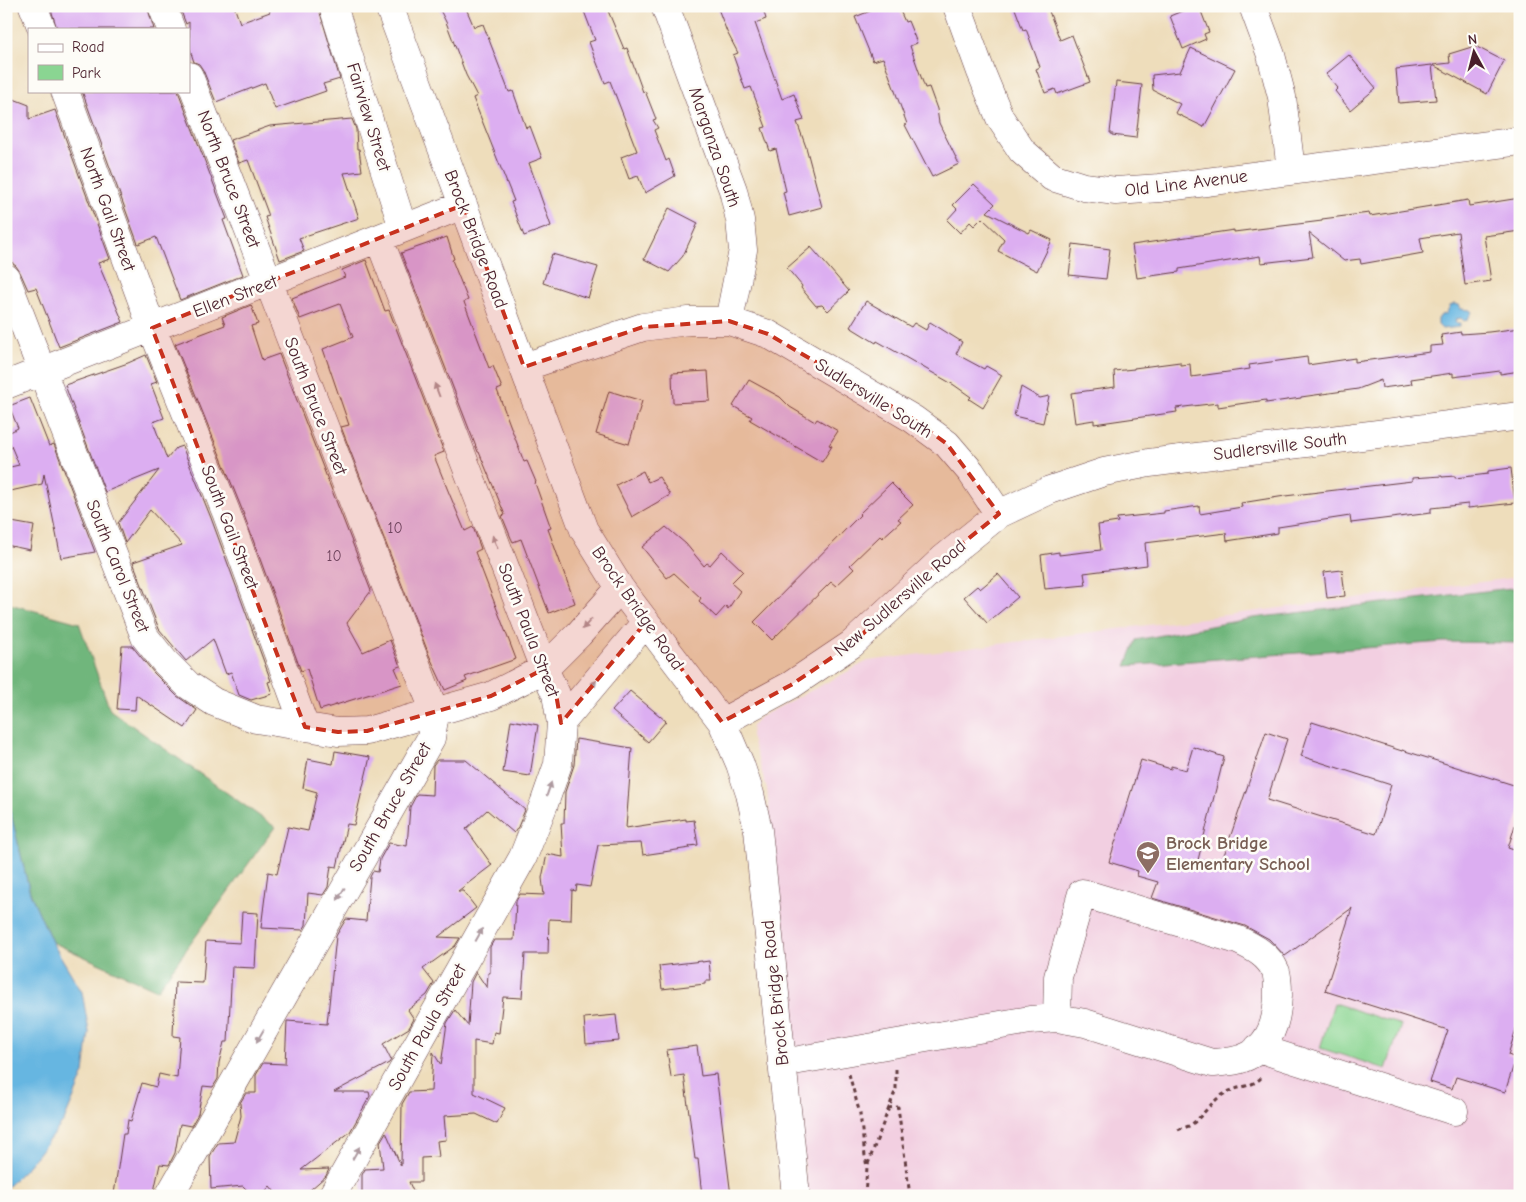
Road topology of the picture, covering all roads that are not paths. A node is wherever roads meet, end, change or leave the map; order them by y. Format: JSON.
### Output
{"nodes":[{"id":1,"x":33,"y":6,"type":"edge"},
{"id":2,"x":162,"y":6,"type":"edge"},
{"id":3,"x":333,"y":6,"type":"edge"},
{"id":4,"x":389,"y":6,"type":"edge"},
{"id":5,"x":665,"y":6,"type":"edge"},
{"id":6,"x":957,"y":6,"type":"edge"},
{"id":7,"x":1253,"y":6,"type":"edge"},
{"id":8,"x":42,"y":28,"type":"edge"},
{"id":9,"x":171,"y":28,"type":"edge"},
{"id":10,"x":190,"y":79,"type":"edge"},
{"id":11,"x":65,"y":92,"type":"edge"},
{"id":12,"x":1520,"y":140,"type":"edge"},
{"id":13,"x":1292,"y":170,"type":"junction"},
{"id":14,"x":463,"y":205,"type":"junction"},
{"id":15,"x":403,"y":228,"type":"junction"},
{"id":16,"x":379,"y":239,"type":"junction"},
{"id":17,"x":6,"y":278,"type":"edge"},
{"id":18,"x":268,"y":283,"type":"junction"},
{"id":19,"x":729,"y":321,"type":"junction"},
{"id":20,"x":152,"y":328,"type":"junction"},
{"id":21,"x":524,"y":367,"type":"junction"},
{"id":22,"x":42,"y":372,"type":"junction"},
{"id":23,"x":6,"y":385,"type":"edge"},
{"id":24,"x":1520,"y":416,"type":"edge"},
{"id":25,"x":999,"y":514,"type":"junction"},
{"id":26,"x":620,"y":588,"type":"junction"},
{"id":27,"x":646,"y":622,"type":"junction"},
{"id":28,"x":544,"y":669,"type":"junction"},
{"id":29,"x":435,"y":713,"type":"junction"},
{"id":30,"x":722,"y":722,"type":"junction"},
{"id":31,"x":560,"y":723,"type":"junction"},
{"id":32,"x":304,"y":727,"type":"junction"},
{"id":33,"x":1057,"y":1018,"type":"junction"},
{"id":34,"x":1265,"y":1050,"type":"junction"},
{"id":35,"x":782,"y":1063,"type":"junction"},
{"id":36,"x":1454,"y":1111,"type":"dead end"},
{"id":37,"x":169,"y":1196,"type":"edge"},
{"id":38,"x":332,"y":1196,"type":"edge"},
{"id":39,"x":796,"y":1196,"type":"edge"}],
"edges":[{"from":1,"to":8,"type":"street"},
{"from":2,"to":9,"type":"street"},
{"from":3,"to":15,"type":"street","name":"Fairview Street"},
{"from":4,"to":14,"type":"street","name":"Brock Bridge Road"},
{"from":5,"to":19,"type":"street","name":"Marganza South"},
{"from":6,"to":13,"type":"street","name":"Old Line Avenue"},
{"from":7,"to":13,"type":"street"},
{"from":10,"to":18,"type":"street","name":"North Bruce Street"},
{"from":11,"to":20,"type":"street","name":"North Gail Street"},
{"from":12,"to":13,"type":"street","name":"Old Line Avenue"},
{"from":14,"to":15,"type":"street","name":"Ellen Street"},
{"from":14,"to":21,"type":"street","name":"Brock Bridge Road"},
{"from":15,"to":16,"type":"street","name":"Ellen Street"},
{"from":16,"to":18,"type":"street","name":"Ellen Street"},
{"from":28,"to":16,"type":"street","name":"South Paula Street","one_way":true},
{"from":17,"to":22,"type":"street","name":"South Carol Street"},
{"from":18,"to":20,"type":"street","name":"Ellen Street"},
{"from":18,"to":29,"type":"street","name":"South Bruce Street"},
{"from":19,"to":21,"type":"street","name":"Sudlersville South"},
{"from":19,"to":25,"type":"street","name":"Sudlersville South"},
{"from":20,"to":22,"type":"street","name":"Ellen Street"},
{"from":20,"to":32,"type":"street","name":"South Gail Street"},
{"from":21,"to":26,"type":"street","name":"Brock Bridge Road"},
{"from":22,"to":23,"type":"street","name":"Ellen Street"},
{"from":22,"to":32,"type":"street","name":"South Carol Street"},
{"from":24,"to":25,"type":"street","name":"Sudlersville South"},
{"from":25,"to":30,"type":"street","name":"New Sudlersville Road"},
{"from":26,"to":27,"type":"street","name":"Brock Bridge Road"},
{"from":26,"to":28,"type":"street","name":"South Carol Street","one_way":true},
{"from":27,"to":30,"type":"street","name":"Brock Bridge Road"},
{"from":31,"to":27,"type":"street","one_way":true},
{"from":28,"to":29,"type":"street","name":"South Carol Street"},
{"from":28,"to":31,"type":"street","name":"South Paula Street"},
{"from":29,"to":32,"type":"street","name":"South Carol Street"},
{"from":29,"to":37,"type":"street","name":"South Bruce Street","one_way":true},
{"from":30,"to":35,"type":"street","name":"Brock Bridge Road"},
{"from":38,"to":31,"type":"street","name":"South Paula Street","one_way":true},
{"from":33,"to":34,"type":"street"},
{"from":33,"to":34,"type":"street"},
{"from":33,"to":35,"type":"street"},
{"from":34,"to":36,"type":"street"},
{"from":35,"to":39,"type":"street","name":"Brock Bridge Road"}]}
